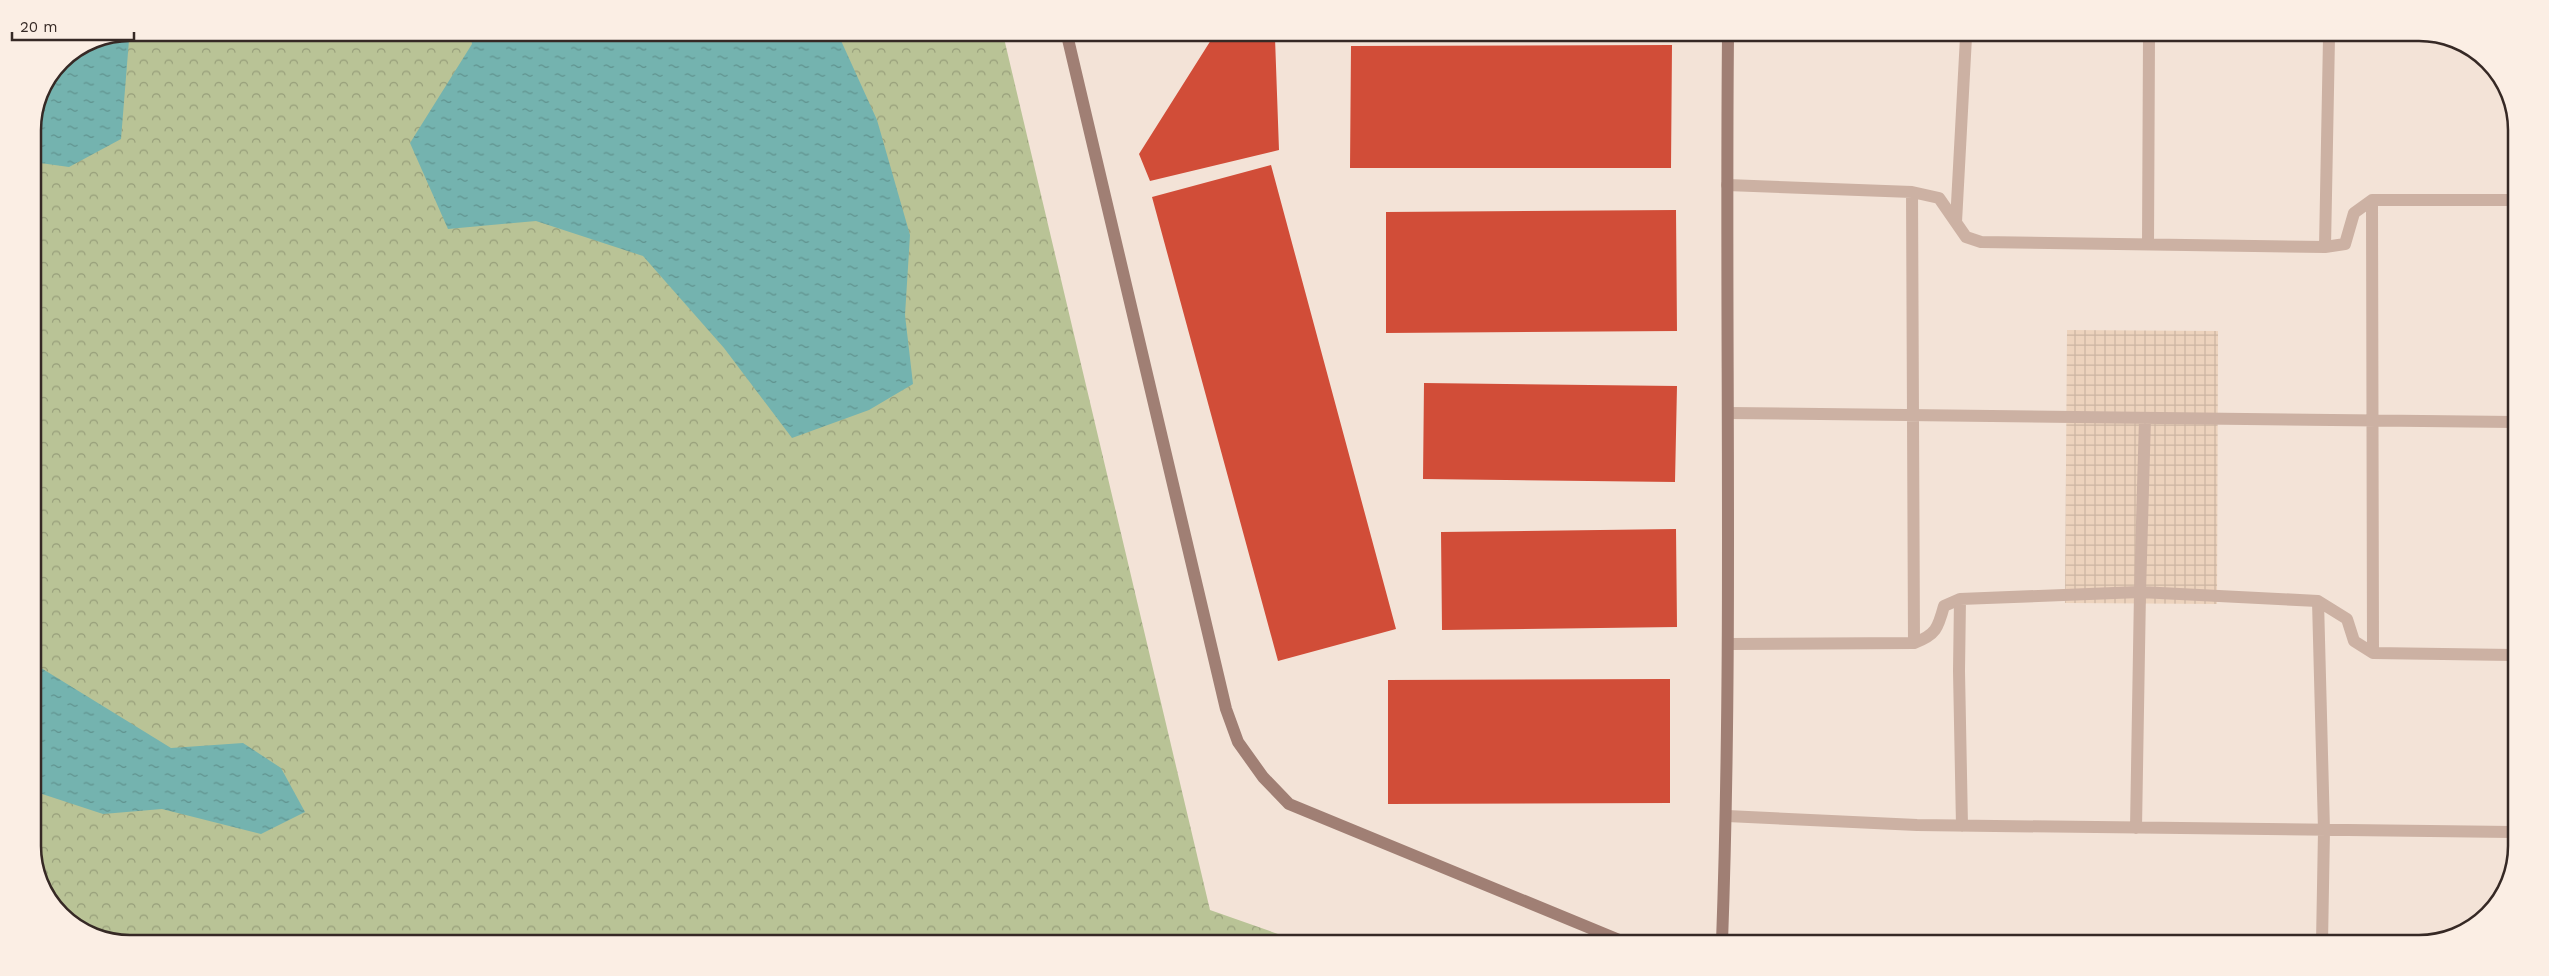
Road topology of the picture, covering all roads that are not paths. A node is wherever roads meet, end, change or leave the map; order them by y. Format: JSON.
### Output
{"nodes":[{"id":1,"x":1068,"y":41,"type":"edge"},
{"id":2,"x":1728,"y":41,"type":"edge"},
{"id":3,"x":1966,"y":41,"type":"edge"},
{"id":4,"x":2149,"y":41,"type":"edge"},
{"id":5,"x":2329,"y":41,"type":"edge"},
{"id":6,"x":1727,"y":185,"type":"junction"},
{"id":7,"x":1912,"y":192,"type":"junction"},
{"id":8,"x":2372,"y":200,"type":"junction"},
{"id":9,"x":2508,"y":200,"type":"edge"},
{"id":10,"x":1956,"y":222,"type":"junction"},
{"id":11,"x":2148,"y":244,"type":"junction"},
{"id":12,"x":2325,"y":247,"type":"junction"},
{"id":13,"x":1728,"y":413,"type":"junction"},
{"id":14,"x":1914,"y":415,"type":"junction"},
{"id":15,"x":2145,"y":419,"type":"junction"},
{"id":16,"x":2372,"y":422,"type":"junction"},
{"id":17,"x":2508,"y":422,"type":"edge"},
{"id":18,"x":2140,"y":592,"type":"junction"},
{"id":19,"x":1960,"y":599,"type":"junction"},
{"id":20,"x":2318,"y":601,"type":"junction"},
{"id":21,"x":1914,"y":643,"type":"junction"},
{"id":22,"x":1729,"y":644,"type":"junction"},
{"id":23,"x":2373,"y":653,"type":"junction"},
{"id":24,"x":2508,"y":655,"type":"edge"},
{"id":25,"x":1727,"y":816,"type":"junction"},
{"id":26,"x":1962,"y":826,"type":"junction"},
{"id":27,"x":2136,"y":828,"type":"junction"},
{"id":28,"x":2324,"y":830,"type":"junction"},
{"id":29,"x":2508,"y":832,"type":"edge"},
{"id":30,"x":1607,"y":935,"type":"edge"},
{"id":31,"x":1722,"y":935,"type":"edge"},
{"id":32,"x":2322,"y":935,"type":"edge"}],
"edges":[{"from":1,"to":30,"type":"street"},
{"from":2,"to":6,"type":"street"},
{"from":3,"to":10,"type":"lane"},
{"from":4,"to":11,"type":"lane"},
{"from":5,"to":12,"type":"lane"},
{"from":6,"to":7,"type":"lane"},
{"from":6,"to":13,"type":"street"},
{"from":7,"to":10,"type":"lane"},
{"from":7,"to":14,"type":"lane"},
{"from":8,"to":9,"type":"lane"},
{"from":8,"to":12,"type":"lane"},
{"from":8,"to":16,"type":"lane"},
{"from":10,"to":11,"type":"lane"},
{"from":11,"to":12,"type":"lane"},
{"from":13,"to":14,"type":"lane"},
{"from":13,"to":22,"type":"street"},
{"from":14,"to":15,"type":"lane"},
{"from":14,"to":21,"type":"lane"},
{"from":15,"to":16,"type":"lane"},
{"from":15,"to":18,"type":"lane"},
{"from":16,"to":17,"type":"lane"},
{"from":16,"to":23,"type":"lane"},
{"from":18,"to":19,"type":"lane"},
{"from":18,"to":20,"type":"lane"},
{"from":18,"to":27,"type":"lane"},
{"from":19,"to":21,"type":"lane"},
{"from":19,"to":26,"type":"lane"},
{"from":20,"to":23,"type":"lane"},
{"from":20,"to":28,"type":"lane"},
{"from":21,"to":22,"type":"lane"},
{"from":22,"to":25,"type":"street"},
{"from":23,"to":24,"type":"lane"},
{"from":25,"to":26,"type":"lane"},
{"from":25,"to":31,"type":"street"},
{"from":26,"to":27,"type":"lane"},
{"from":27,"to":28,"type":"lane"},
{"from":28,"to":29,"type":"lane"},
{"from":28,"to":32,"type":"lane"}]}
